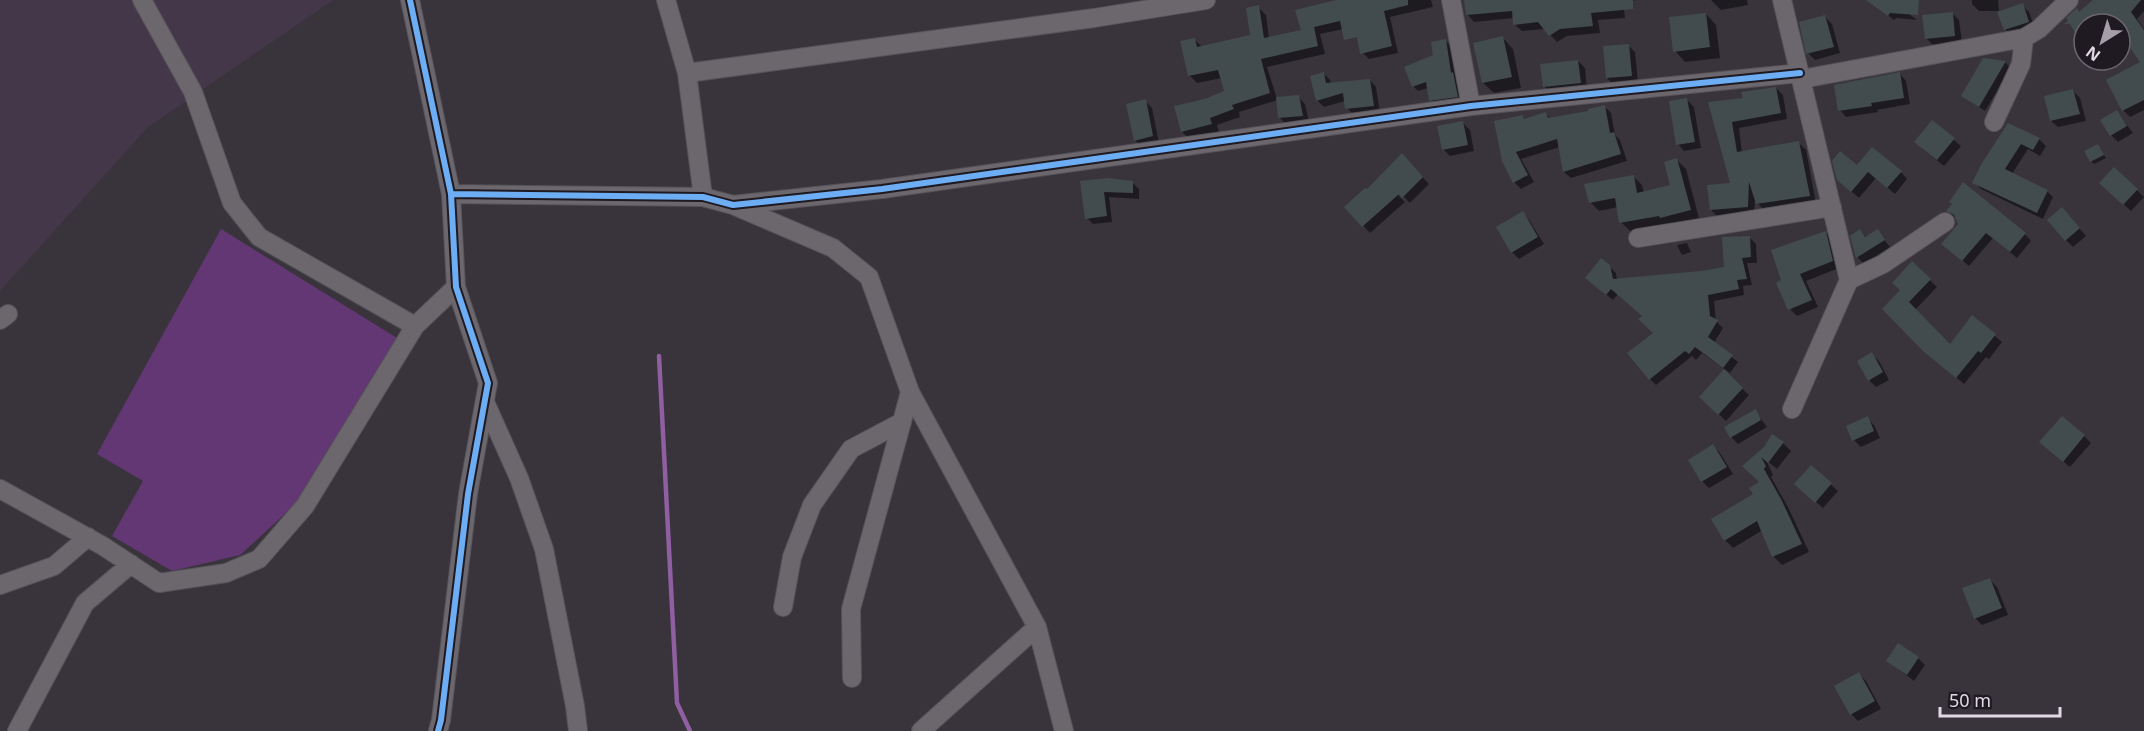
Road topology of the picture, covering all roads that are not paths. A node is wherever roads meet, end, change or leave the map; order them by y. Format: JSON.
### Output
{"nodes":[{"id":1,"x":142,"y":0,"type":"edge"},
{"id":2,"x":410,"y":0,"type":"edge"},
{"id":3,"x":666,"y":0,"type":"edge"},
{"id":4,"x":1206,"y":0,"type":"edge"},
{"id":5,"x":1451,"y":0,"type":"edge"},
{"id":6,"x":1782,"y":0,"type":"edge"},
{"id":7,"x":2069,"y":0,"type":"edge"},
{"id":8,"x":2024,"y":38,"type":"junction"},
{"id":9,"x":687,"y":73,"type":"junction"},
{"id":10,"x":1801,"y":76,"type":"junction"},
{"id":11,"x":1471,"y":106,"type":"junction"},
{"id":12,"x":1994,"y":122,"type":"dead end"},
{"id":13,"x":451,"y":194,"type":"junction"},
{"id":14,"x":703,"y":197,"type":"junction"},
{"id":15,"x":733,"y":206,"type":"junction"},
{"id":16,"x":1832,"y":207,"type":"junction"},
{"id":17,"x":1945,"y":222,"type":"dead end"},
{"id":18,"x":1638,"y":238,"type":"dead end"},
{"id":19,"x":1849,"y":280,"type":"junction"},
{"id":20,"x":456,"y":287,"type":"junction"},
{"id":21,"x":415,"y":326,"type":"junction"},
{"id":22,"x":910,"y":392,"type":"junction"},
{"id":23,"x":484,"y":402,"type":"junction"},
{"id":24,"x":1792,"y":409,"type":"dead end"},
{"id":25,"x":902,"y":422,"type":"junction"},
{"id":26,"x":0,"y":489,"type":"edge"},
{"id":27,"x":88,"y":537,"type":"junction"},
{"id":28,"x":130,"y":564,"type":"junction"},
{"id":29,"x":0,"y":585,"type":"edge"},
{"id":30,"x":783,"y":607,"type":"dead end"},
{"id":31,"x":1037,"y":627,"type":"junction"},
{"id":32,"x":852,"y":678,"type":"dead end"},
{"id":33,"x":440,"y":725,"type":"edge"},
{"id":34,"x":17,"y":731,"type":"edge"},
{"id":35,"x":425,"y":731,"type":"edge"},
{"id":36,"x":578,"y":731,"type":"edge"},
{"id":37,"x":921,"y":731,"type":"edge"},
{"id":38,"x":1064,"y":731,"type":"edge"}],
"edges":[{"from":1,"to":21,"type":"street"},
{"from":2,"to":13,"type":"street"},
{"from":3,"to":9,"type":"street"},
{"from":4,"to":9,"type":"street"},
{"from":5,"to":11,"type":"street"},
{"from":6,"to":10,"type":"street"},
{"from":7,"to":8,"type":"street"},
{"from":8,"to":10,"type":"street"},
{"from":8,"to":12,"type":"street"},
{"from":9,"to":14,"type":"street"},
{"from":10,"to":11,"type":"street"},
{"from":10,"to":16,"type":"street"},
{"from":11,"to":15,"type":"street"},
{"from":13,"to":14,"type":"street"},
{"from":13,"to":20,"type":"street"},
{"from":14,"to":15,"type":"street"},
{"from":15,"to":22,"type":"street"},
{"from":16,"to":18,"type":"street"},
{"from":16,"to":19,"type":"street"},
{"from":17,"to":19,"type":"street"},
{"from":19,"to":24,"type":"street"},
{"from":20,"to":21,"type":"street"},
{"from":20,"to":23,"type":"street"},
{"from":21,"to":28,"type":"street"},
{"from":22,"to":25,"type":"street"},
{"from":22,"to":31,"type":"street"},
{"from":23,"to":33,"type":"street"},
{"from":23,"to":36,"type":"street"},
{"from":25,"to":30,"type":"street"},
{"from":25,"to":32,"type":"street"},
{"from":26,"to":27,"type":"street"},
{"from":27,"to":28,"type":"street"},
{"from":27,"to":29,"type":"street"},
{"from":28,"to":34,"type":"street"},
{"from":31,"to":37,"type":"street"},
{"from":31,"to":38,"type":"street"},
{"from":33,"to":35,"type":"street"}]}
